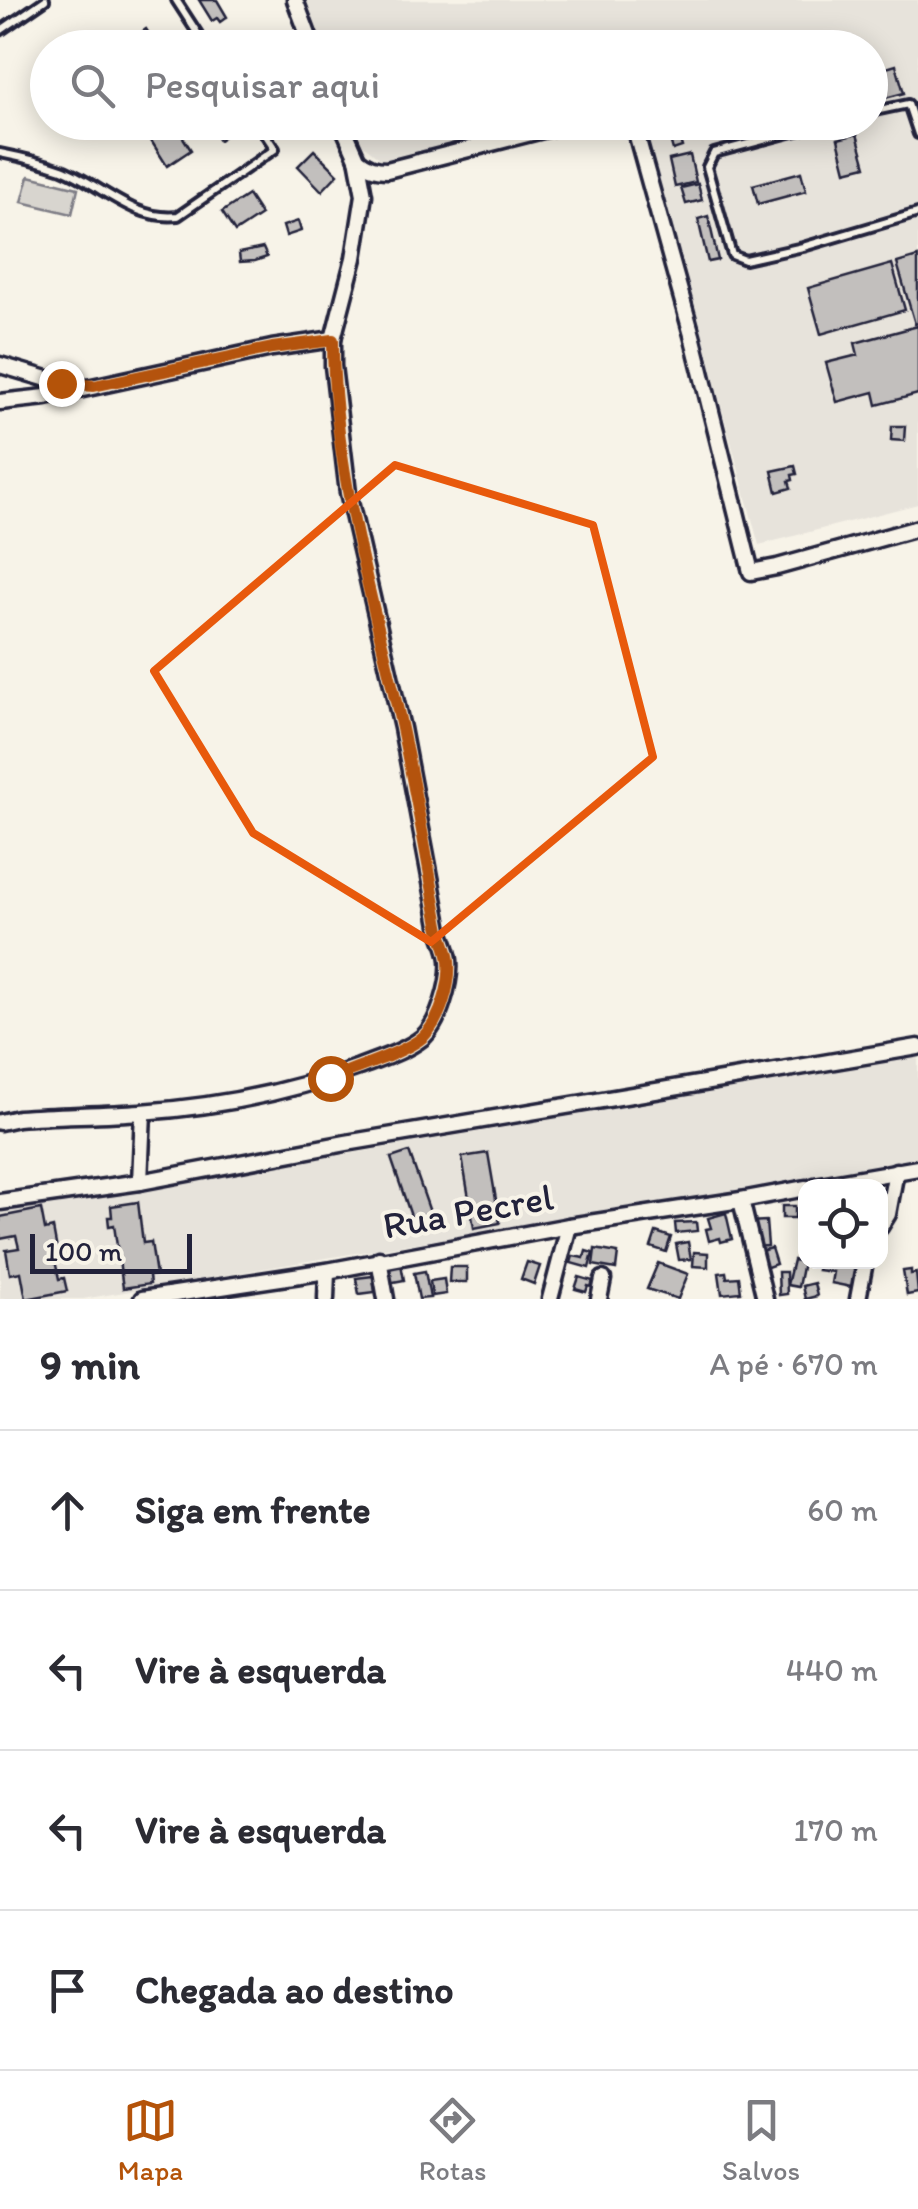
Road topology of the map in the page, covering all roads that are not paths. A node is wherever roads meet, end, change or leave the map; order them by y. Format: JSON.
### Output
{"nodes":[{"id":1,"x":45,"y":0,"type":"edge"},
{"id":2,"x":176,"y":0,"type":"edge"},
{"id":3,"x":296,"y":0,"type":"edge"},
{"id":4,"x":0,"y":30,"type":"edge"},
{"id":5,"x":195,"y":30,"type":"edge"},
{"id":6,"x":307,"y":30,"type":"edge"},
{"id":7,"x":888,"y":108,"type":"edge"},
{"id":8,"x":918,"y":134,"type":"edge"},
{"id":9,"x":269,"y":140,"type":"edge"},
{"id":10,"x":349,"y":140,"type":"edge"},
{"id":11,"x":504,"y":140,"type":"edge"},
{"id":12,"x":638,"y":140,"type":"edge"},
{"id":13,"x":761,"y":140,"type":"edge"},
{"id":14,"x":0,"y":153,"type":"edge"},
{"id":15,"x":357,"y":158,"type":"junction"},
{"id":16,"x":918,"y":213,"type":"edge"},
{"id":17,"x":333,"y":340,"type":"junction"},
{"id":18,"x":0,"y":366,"type":"edge"},
{"id":19,"x":94,"y":386,"type":"junction"},
{"id":20,"x":0,"y":402,"type":"edge"},
{"id":21,"x":918,"y":528,"type":"edge"},
{"id":22,"x":918,"y":1047,"type":"edge"},
{"id":23,"x":142,"y":1112,"type":"junction"},
{"id":24,"x":0,"y":1122,"type":"edge"},
{"id":25,"x":918,"y":1168,"type":"edge"},
{"id":26,"x":896,"y":1171,"type":"junction"},
{"id":27,"x":852,"y":1179,"type":"edge"},
{"id":28,"x":140,"y":1182,"type":"junction"},
{"id":29,"x":798,"y":1189,"type":"edge"},
{"id":30,"x":740,"y":1200,"type":"junction"},
{"id":31,"x":0,"y":1202,"type":"edge"},
{"id":32,"x":888,"y":1214,"type":"edge"},
{"id":33,"x":569,"y":1226,"type":"junction"},
{"id":34,"x":379,"y":1260,"type":"junction"},
{"id":35,"x":864,"y":1269,"type":"edge"},
{"id":36,"x":327,"y":1270,"type":"junction"},
{"id":37,"x":603,"y":1279,"type":"dead end"},
{"id":38,"x":200,"y":1294,"type":"edge"},
{"id":39,"x":142,"y":1299,"type":"edge"},
{"id":40,"x":326,"y":1299,"type":"edge"},
{"id":41,"x":386,"y":1299,"type":"edge"},
{"id":42,"x":550,"y":1299,"type":"edge"},
{"id":43,"x":598,"y":1299,"type":"edge"},
{"id":44,"x":765,"y":1299,"type":"edge"},
{"id":45,"x":858,"y":1299,"type":"edge"}],
"edges":[{"from":1,"to":4,"type":"lane"},
{"from":2,"to":5,"type":"lane"},
{"from":3,"to":6,"type":"street"},
{"from":7,"to":8,"type":"lane"},
{"from":9,"to":14,"type":"lane"},
{"from":10,"to":15,"type":"street"},
{"from":11,"to":15,"type":"street"},
{"from":12,"to":21,"type":"street"},
{"from":13,"to":16,"type":"lane"},
{"from":15,"to":17,"type":"street"},
{"from":17,"to":19,"type":"street"},
{"from":17,"to":23,"type":"street"},
{"from":18,"to":19,"type":"street"},
{"from":19,"to":20,"type":"street"},
{"from":22,"to":28,"type":"street"},
{"from":23,"to":24,"type":"street"},
{"from":23,"to":28,"type":"street"},
{"from":25,"to":26,"type":"street"},
{"from":26,"to":27,"type":"street"},
{"from":26,"to":32,"type":"street"},
{"from":28,"to":31,"type":"street"},
{"from":29,"to":30,"type":"street","name":"Rua Pecrel"},
{"from":30,"to":33,"type":"street","name":"Rua Pecrel"},
{"from":30,"to":44,"type":"street"},
{"from":33,"to":34,"type":"street","name":"Rua Pecrel"},
{"from":33,"to":42,"type":"street"},
{"from":34,"to":36,"type":"street","name":"Rua Pecrel"},
{"from":34,"to":41,"type":"street"},
{"from":35,"to":45,"type":"street"},
{"from":36,"to":38,"type":"street","name":"Rua Pecrel"},
{"from":36,"to":40,"type":"street"},
{"from":37,"to":43,"type":"street"},
{"from":38,"to":39,"type":"street","name":"Rua Pecrel"}]}
